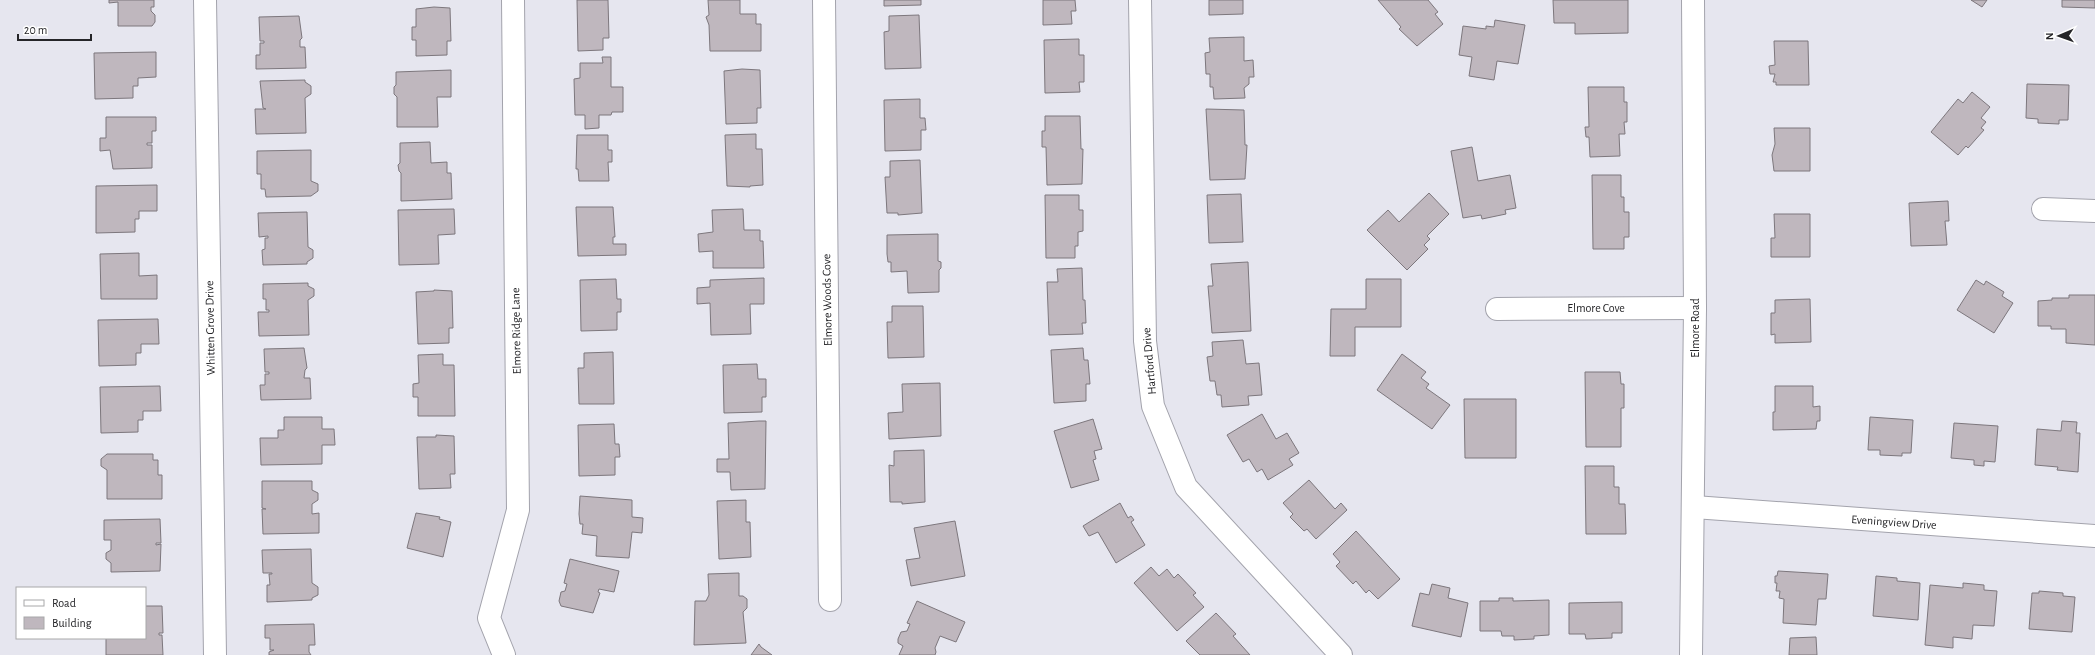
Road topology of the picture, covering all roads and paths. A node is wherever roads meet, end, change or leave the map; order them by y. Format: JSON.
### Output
{"nodes":[{"id":1,"x":205,"y":0,"type":"edge"},
{"id":2,"x":513,"y":0,"type":"edge"},
{"id":3,"x":824,"y":0,"type":"edge"},
{"id":4,"x":1140,"y":0,"type":"edge"},
{"id":5,"x":1693,"y":0,"type":"edge"},
{"id":6,"x":2043,"y":209,"type":"dead end"},
{"id":7,"x":2095,"y":211,"type":"edge"},
{"id":8,"x":1497,"y":308,"type":"dead end"},
{"id":9,"x":1695,"y":308,"type":"junction"},
{"id":10,"x":1694,"y":507,"type":"junction"},
{"id":11,"x":2095,"y":536,"type":"edge"},
{"id":12,"x":830,"y":600,"type":"dead end"},
{"id":13,"x":214,"y":655,"type":"edge"},
{"id":14,"x":504,"y":655,"type":"edge"},
{"id":15,"x":1342,"y":655,"type":"edge"},
{"id":16,"x":1691,"y":655,"type":"edge"}],
"edges":[{"from":1,"to":13,"type":"street","name":"Whitten Grove Drive"},
{"from":2,"to":14,"type":"street","name":"Elmore Ridge Lane"},
{"from":3,"to":12,"type":"street","name":"Elmore Woods Cove"},
{"from":4,"to":15,"type":"street","name":"Hartford Drive"},
{"from":5,"to":9,"type":"street","name":"Elmore Road"},
{"from":6,"to":7,"type":"street"},
{"from":8,"to":9,"type":"street","name":"Elmore Cove"},
{"from":9,"to":10,"type":"street","name":"Elmore Road"},
{"from":10,"to":11,"type":"street","name":"Eveningview Drive"},
{"from":10,"to":16,"type":"street","name":"Elmore Road"}]}
